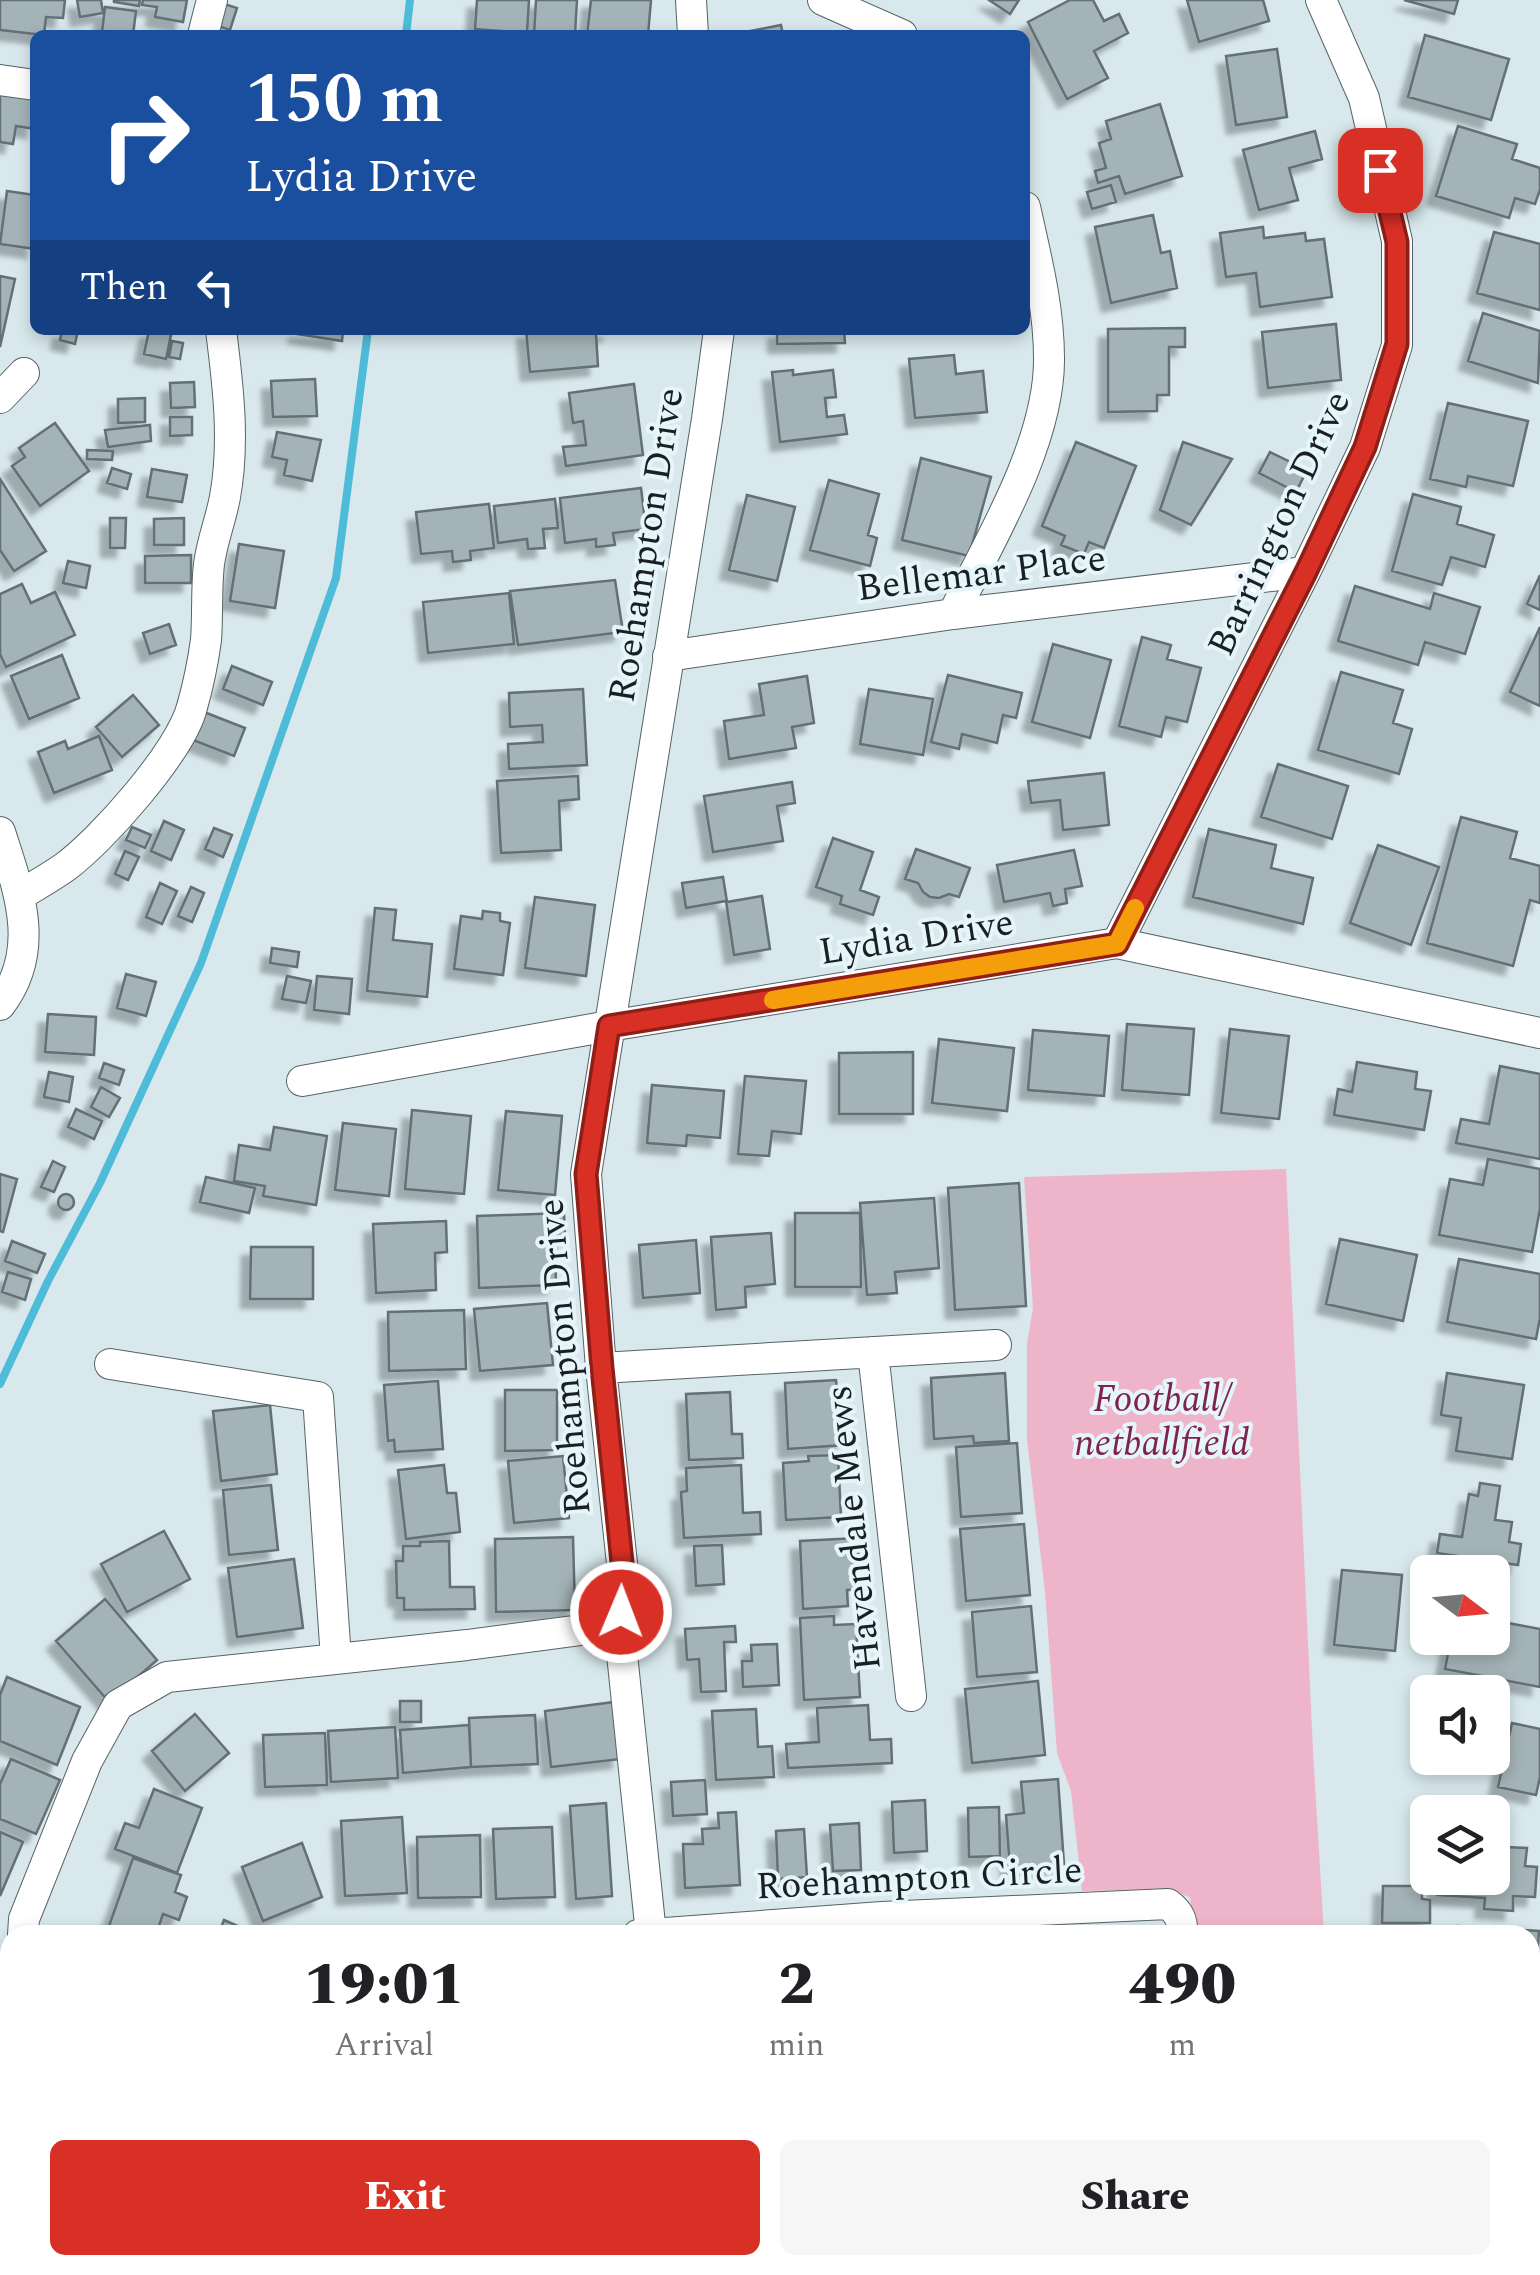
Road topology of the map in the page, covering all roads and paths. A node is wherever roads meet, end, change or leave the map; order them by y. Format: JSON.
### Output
{"nodes":[{"id":1,"x":212,"y":0,"type":"edge"},
{"id":2,"x":691,"y":0,"type":"edge"},
{"id":3,"x":823,"y":0,"type":"edge"},
{"id":4,"x":1321,"y":0,"type":"edge"},
{"id":5,"x":204,"y":30,"type":"edge"},
{"id":6,"x":692,"y":30,"type":"edge"},
{"id":7,"x":891,"y":30,"type":"edge"},
{"id":8,"x":0,"y":80,"type":"edge"},
{"id":9,"x":30,"y":84,"type":"edge"},
{"id":10,"x":1030,"y":229,"type":"edge"},
{"id":11,"x":222,"y":335,"type":"edge"},
{"id":12,"x":718,"y":335,"type":"edge"},
{"id":13,"x":24,"y":374,"type":"dead end"},
{"id":14,"x":0,"y":398,"type":"edge"},
{"id":15,"x":1306,"y":572,"type":"junction"},
{"id":16,"x":952,"y":614,"type":"junction"},
{"id":17,"x":668,"y":656,"type":"junction"},
{"id":18,"x":0,"y":832,"type":"edge"},
{"id":19,"x":20,"y":895,"type":"junction"},
{"id":20,"x":1117,"y":944,"type":"junction"},
{"id":21,"x":0,"y":1005,"type":"edge"},
{"id":22,"x":609,"y":1026,"type":"junction"},
{"id":23,"x":1540,"y":1033,"type":"edge"},
{"id":24,"x":302,"y":1081,"type":"dead end"},
{"id":25,"x":996,"y":1345,"type":"dead end"},
{"id":26,"x":874,"y":1352,"type":"junction"},
{"id":27,"x":110,"y":1364,"type":"dead end"},
{"id":28,"x":602,"y":1368,"type":"junction"},
{"id":29,"x":619,"y":1624,"type":"junction"},
{"id":30,"x":336,"y":1659,"type":"junction"},
{"id":31,"x":911,"y":1696,"type":"dead end"},
{"id":32,"x":24,"y":1925,"type":"edge"},
{"id":33,"x":650,"y":1925,"type":"edge"},
{"id":34,"x":896,"y":1925,"type":"edge"},
{"id":35,"x":1182,"y":1925,"type":"edge"}],
"edges":[{"from":1,"to":5,"type":"street"},
{"from":2,"to":6,"type":"street"},
{"from":3,"to":7,"type":"street"},
{"from":4,"to":15,"type":"street","name":"Barrington Drive"},
{"from":8,"to":9,"type":"street"},
{"from":10,"to":16,"type":"street"},
{"from":11,"to":19,"type":"street"},
{"from":12,"to":17,"type":"street","name":"Roehampton Drive"},
{"from":13,"to":14,"type":"street"},
{"from":15,"to":16,"type":"street","name":"Bellemar Place"},
{"from":15,"to":20,"type":"street","name":"Barrington Drive"},
{"from":16,"to":17,"type":"street","name":"Bellemar Place"},
{"from":17,"to":22,"type":"street","name":"Roehampton Drive"},
{"from":18,"to":19,"type":"street"},
{"from":19,"to":21,"type":"street"},
{"from":20,"to":22,"type":"street","name":"Lydia Drive"},
{"from":20,"to":23,"type":"street","name":"Lydia Drive"},
{"from":22,"to":24,"type":"street","name":"Lydia Drive"},
{"from":22,"to":28,"type":"street","name":"Roehampton Drive"},
{"from":25,"to":26,"type":"street"},
{"from":26,"to":28,"type":"street"},
{"from":26,"to":31,"type":"street","name":"Havendale Mews"},
{"from":27,"to":30,"type":"street"},
{"from":28,"to":29,"type":"street","name":"Roehampton Drive"},
{"from":29,"to":30,"type":"street"},
{"from":29,"to":33,"type":"street","name":"Roehampton Drive"},
{"from":30,"to":32,"type":"street"},
{"from":34,"to":35,"type":"street","name":"Roehampton Circle"}]}
